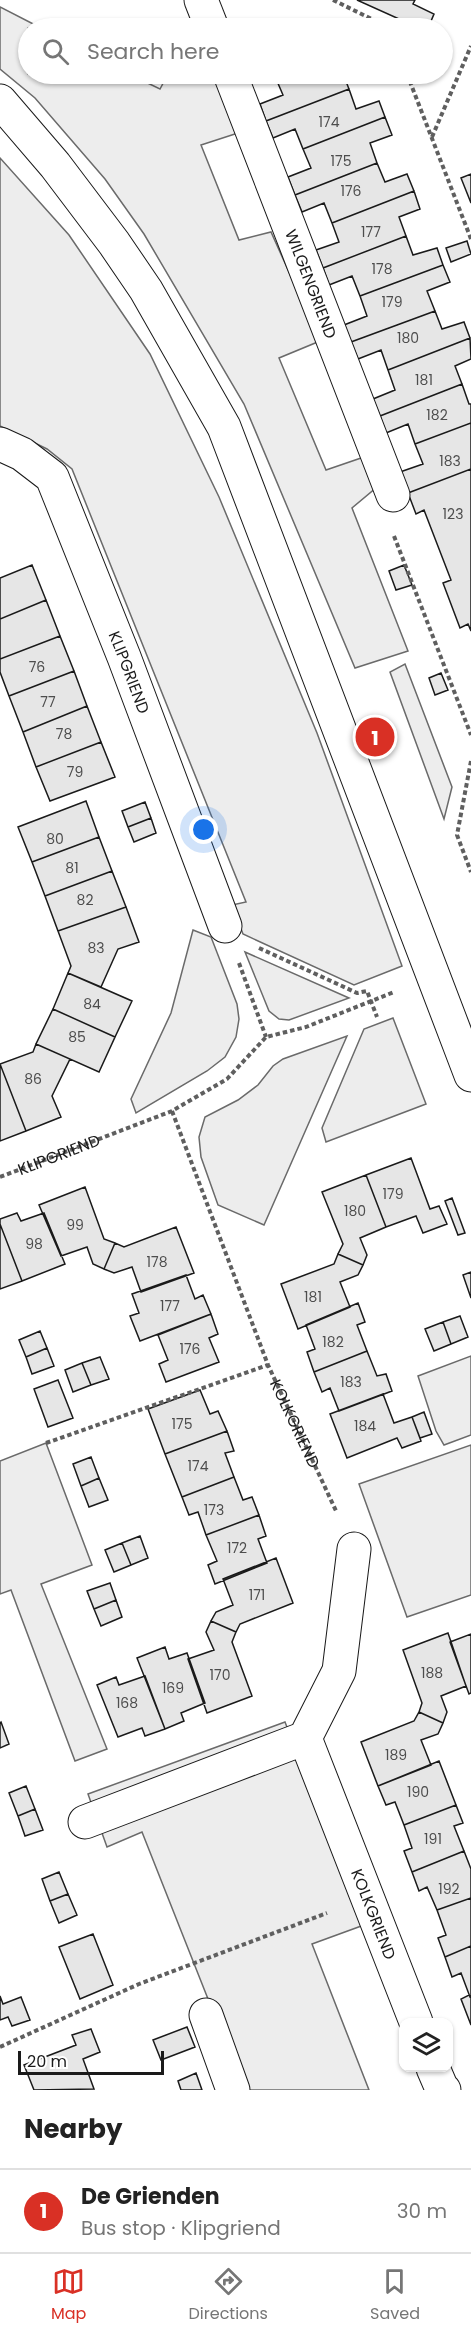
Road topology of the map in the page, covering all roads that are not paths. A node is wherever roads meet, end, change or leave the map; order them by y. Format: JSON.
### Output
{"nodes":[{"id":1,"x":201,"y":0,"type":"edge"},
{"id":2,"x":208,"y":18,"type":"edge"},
{"id":3,"x":234,"y":84,"type":"edge"},
{"id":4,"x":0,"y":101,"type":"edge"},
{"id":5,"x":0,"y":444,"type":"edge"},
{"id":6,"x":393,"y":495,"type":"road end"},
{"id":7,"x":225,"y":926,"type":"road end"},
{"id":8,"x":471,"y":1075,"type":"edge"},
{"id":9,"x":354,"y":1549,"type":"road end"},
{"id":10,"x":305,"y":1738,"type":"junction"},
{"id":11,"x":85,"y":1822,"type":"dead end"},
{"id":12,"x":206,"y":2015,"type":"dead end"},
{"id":13,"x":414,"y":2018,"type":"edge"},
{"id":14,"x":436,"y":2072,"type":"edge"},
{"id":15,"x":233,"y":2090,"type":"edge"},
{"id":16,"x":444,"y":2090,"type":"edge"}],
"edges":[{"from":1,"to":2,"type":"street"},
{"from":3,"to":6,"type":"street","name":"WILGENGRIEND"},
{"from":4,"to":8,"type":"street"},
{"from":5,"to":7,"type":"street","name":"KLIPGRIEND"},
{"from":9,"to":10,"type":"street"},
{"from":10,"to":11,"type":"street"},
{"from":10,"to":13,"type":"street","name":"KOLKGRIEND"},
{"from":12,"to":15,"type":"street"},
{"from":14,"to":16,"type":"street"}]}
